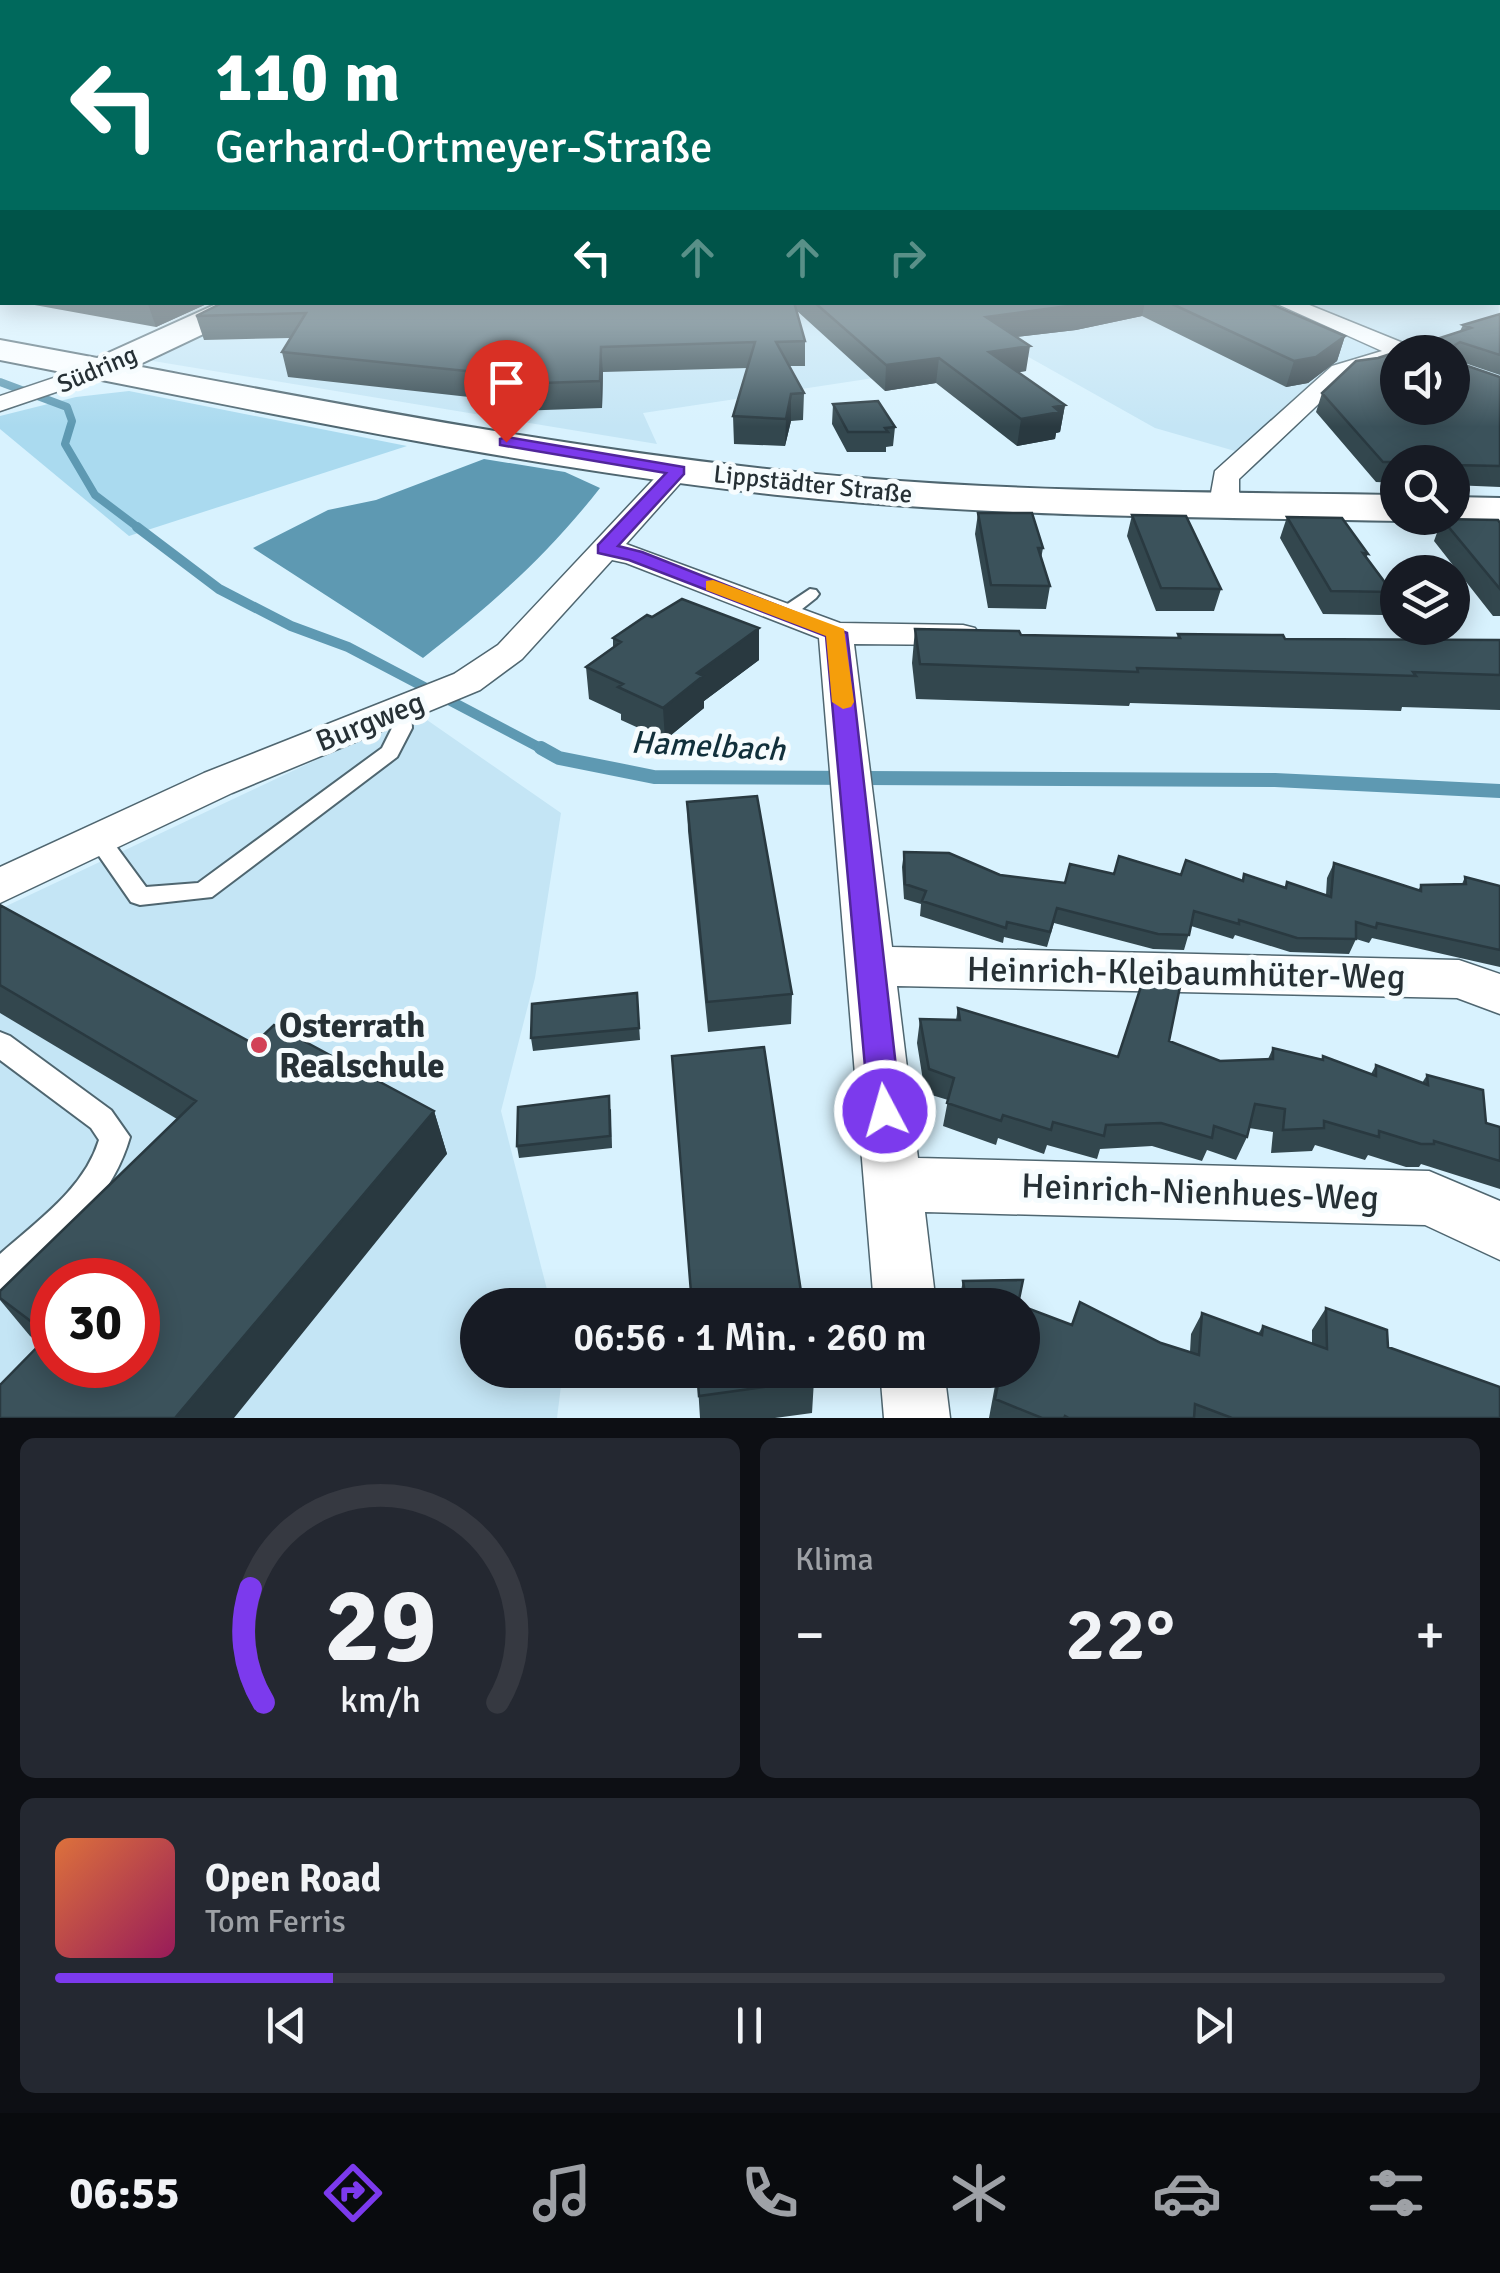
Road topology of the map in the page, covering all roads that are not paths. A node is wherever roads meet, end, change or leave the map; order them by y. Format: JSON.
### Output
{"nodes":[{"id":1,"x":240,"y":305,"type":"edge"},
{"id":2,"x":1290,"y":305,"type":"edge"},
{"id":3,"x":1380,"y":341,"type":"edge"},
{"id":4,"x":0,"y":350,"type":"edge"},
{"id":5,"x":1380,"y":358,"type":"edge"},
{"id":6,"x":101,"y":369,"type":"junction"},
{"id":7,"x":7,"y":402,"type":"edge"},
{"id":8,"x":678,"y":470,"type":"junction"},
{"id":9,"x":1234,"y":505,"type":"junction"},
{"id":10,"x":1380,"y":508,"type":"edge"},
{"id":11,"x":1470,"y":510,"type":"edge"},
{"id":12,"x":1500,"y":511,"type":"edge"},
{"id":13,"x":605,"y":549,"type":"junction"},
{"id":14,"x":836,"y":633,"type":"junction"},
{"id":15,"x":990,"y":635,"type":"edge"},
{"id":16,"x":409,"y":707,"type":"junction"},
{"id":17,"x":99,"y":840,"type":"junction"},
{"id":18,"x":0,"y":886,"type":"edge"},
{"id":19,"x":870,"y":966,"type":"junction"},
{"id":20,"x":1500,"y":994,"type":"edge"},
{"id":21,"x":0,"y":1044,"type":"edge"},
{"id":22,"x":893,"y":1184,"type":"junction"},
{"id":23,"x":1500,"y":1231,"type":"edge"},
{"id":24,"x":0,"y":1276,"type":"edge"},
{"id":25,"x":903,"y":1288,"type":"edge"},
{"id":26,"x":914,"y":1388,"type":"edge"},
{"id":27,"x":917,"y":1418,"type":"edge"}],
"edges":[{"from":1,"to":6,"type":"street","name":"Südring"},
{"from":2,"to":3,"type":"street"},
{"from":4,"to":6,"type":"street","name":"Lippstädter Straße"},
{"from":5,"to":9,"type":"street"},
{"from":6,"to":7,"type":"street","name":"Südring"},
{"from":6,"to":8,"type":"street","name":"Lippstädter Straße"},
{"from":8,"to":9,"type":"street","name":"Lippstädter Straße"},
{"from":8,"to":13,"type":"street","name":"Burgweg"},
{"from":9,"to":10,"type":"street","name":"Lippstädter Straße"},
{"from":11,"to":12,"type":"street"},
{"from":13,"to":14,"type":"street"},
{"from":13,"to":16,"type":"street","name":"Burgweg"},
{"from":14,"to":15,"type":"street"},
{"from":14,"to":19,"type":"street"},
{"from":16,"to":17,"type":"street","name":"Burgweg"},
{"from":16,"to":17,"type":"lane"},
{"from":17,"to":18,"type":"street","name":"Burgweg"},
{"from":19,"to":20,"type":"street","name":"Heinrich-Kleibaumhüter-Weg"},
{"from":19,"to":22,"type":"street"},
{"from":21,"to":24,"type":"lane"},
{"from":22,"to":23,"type":"street","name":"Heinrich-Nienhues-Weg"},
{"from":22,"to":25,"type":"street"},
{"from":26,"to":27,"type":"street"}]}
